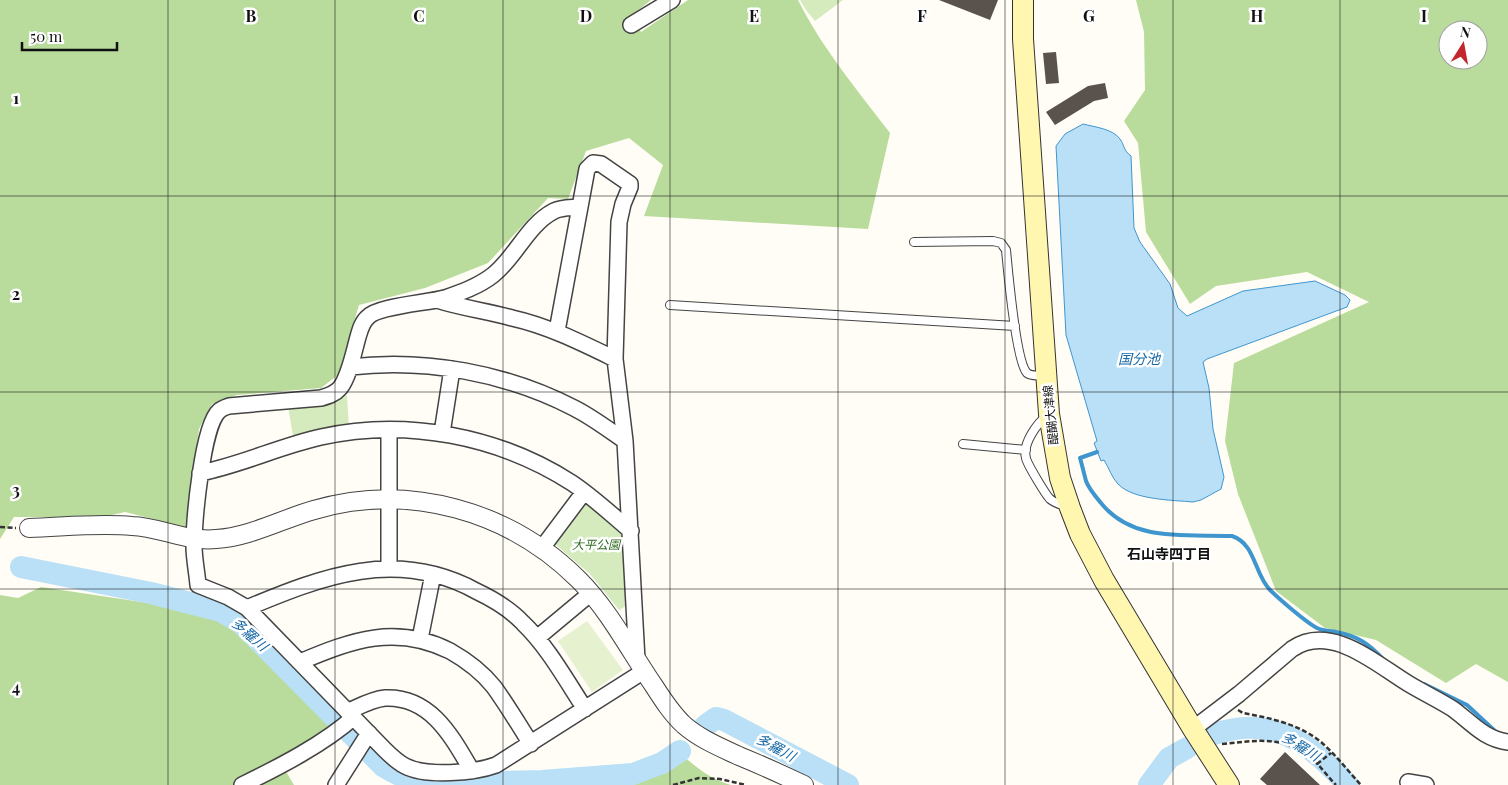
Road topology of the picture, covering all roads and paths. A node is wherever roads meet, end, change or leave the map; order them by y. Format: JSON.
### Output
{"nodes":[{"id":1,"x":672,"y":0,"type":"edge"},
{"id":2,"x":1023,"y":0,"type":"edge"},
{"id":3,"x":631,"y":25,"type":"dead end"},
{"id":4,"x":580,"y":207,"type":"junction"},
{"id":5,"x":914,"y":242,"type":"dead end"},
{"id":6,"x":437,"y":300,"type":"junction"},
{"id":7,"x":670,"y":305,"type":"dead end"},
{"id":8,"x":1014,"y":326,"type":"junction"},
{"id":9,"x":557,"y":331,"type":"junction"},
{"id":10,"x":615,"y":359,"type":"junction"},
{"id":11,"x":350,"y":367,"type":"junction"},
{"id":12,"x":452,"y":369,"type":"junction"},
{"id":13,"x":1046,"y":375,"type":"junction"},
{"id":14,"x":1049,"y":414,"type":"junction"},
{"id":15,"x":389,"y":430,"type":"junction"},
{"id":16,"x":442,"y":433,"type":"junction"},
{"id":17,"x":625,"y":441,"type":"junction"},
{"id":18,"x":963,"y":444,"type":"dead end"},
{"id":19,"x":1026,"y":450,"type":"junction"},
{"id":20,"x":200,"y":473,"type":"junction"},
{"id":21,"x":584,"y":492,"type":"junction"},
{"id":22,"x":390,"y":499,"type":"junction"},
{"id":23,"x":1070,"y":508,"type":"junction"},
{"id":24,"x":29,"y":528,"type":"dead end"},
{"id":25,"x":631,"y":531,"type":"junction"},
{"id":26,"x":194,"y":539,"type":"junction"},
{"id":27,"x":542,"y":548,"type":"junction"},
{"id":28,"x":389,"y":568,"type":"junction"},
{"id":29,"x":433,"y":574,"type":"junction"},
{"id":30,"x":591,"y":593,"type":"junction"},
{"id":31,"x":633,"y":595,"type":"junction"},
{"id":32,"x":246,"y":608,"type":"junction"},
{"id":33,"x":611,"y":620,"type":"junction"},
{"id":34,"x":537,"y":638,"type":"junction"},
{"id":35,"x":420,"y":639,"type":"junction"},
{"id":36,"x":300,"y":662,"type":"junction"},
{"id":37,"x":640,"y":666,"type":"junction"},
{"id":38,"x":1227,"y":704,"type":"junction"},
{"id":39,"x":585,"y":709,"type":"junction"},
{"id":40,"x":351,"y":714,"type":"junction"},
{"id":41,"x":1194,"y":729,"type":"junction"},
{"id":42,"x":369,"y":733,"type":"junction"},
{"id":43,"x":1508,"y":742,"type":"edge"},
{"id":44,"x":532,"y":744,"type":"junction"},
{"id":45,"x":1206,"y":750,"type":"junction"},
{"id":46,"x":1330,"y":754,"type":"junction"},
{"id":47,"x":1318,"y":764,"type":"junction"},
{"id":48,"x":472,"y":771,"type":"junction"},
{"id":49,"x":1408,"y":782,"type":"dead end"},
{"id":50,"x":242,"y":785,"type":"edge"},
{"id":51,"x":336,"y":785,"type":"edge"},
{"id":52,"x":673,"y":785,"type":"edge"},
{"id":53,"x":746,"y":785,"type":"edge"},
{"id":54,"x":804,"y":785,"type":"edge"},
{"id":55,"x":1229,"y":785,"type":"edge"},
{"id":56,"x":1336,"y":785,"type":"edge"},
{"id":57,"x":1361,"y":785,"type":"edge"},
{"id":58,"x":1426,"y":785,"type":"edge"}],
"edges":[{"from":1,"to":3,"type":"street"},
{"from":2,"to":13,"type":"main road","name":"醍醐大津線"},
{"from":4,"to":6,"type":"street"},
{"from":4,"to":9,"type":"street"},
{"from":4,"to":10,"type":"street"},
{"from":5,"to":8,"type":"lane"},
{"from":6,"to":9,"type":"street"},
{"from":6,"to":11,"type":"street"},
{"from":7,"to":8,"type":"lane"},
{"from":8,"to":13,"type":"lane"},
{"from":9,"to":10,"type":"street"},
{"from":10,"to":17,"type":"street"},
{"from":11,"to":12,"type":"street"},
{"from":11,"to":20,"type":"street"},
{"from":12,"to":16,"type":"street"},
{"from":12,"to":17,"type":"street"},
{"from":13,"to":14,"type":"main road","name":"醍醐大津線"},
{"from":14,"to":19,"type":"lane"},
{"from":14,"to":23,"type":"main road","name":"醍醐大津線"},
{"from":15,"to":16,"type":"street"},
{"from":15,"to":20,"type":"street"},
{"from":15,"to":22,"type":"street"},
{"from":16,"to":21,"type":"street"},
{"from":17,"to":25,"type":"street"},
{"from":18,"to":19,"type":"lane"},
{"from":19,"to":23,"type":"lane"},
{"from":20,"to":26,"type":"street"},
{"from":21,"to":25,"type":"street"},
{"from":21,"to":27,"type":"street"},
{"from":22,"to":26,"type":"street"},
{"from":22,"to":27,"type":"street"},
{"from":22,"to":28,"type":"street"},
{"from":23,"to":41,"type":"main road","name":"醍醐大津線"},
{"from":24,"to":26,"type":"street"},
{"from":25,"to":31,"type":"street"},
{"from":26,"to":32,"type":"street"},
{"from":27,"to":30,"type":"street"},
{"from":28,"to":29,"type":"street"},
{"from":28,"to":32,"type":"street"},
{"from":29,"to":34,"type":"street"},
{"from":29,"to":35,"type":"street"},
{"from":30,"to":33,"type":"street"},
{"from":30,"to":34,"type":"street"},
{"from":31,"to":33,"type":"street"},
{"from":31,"to":37,"type":"street"},
{"from":32,"to":36,"type":"street"},
{"from":33,"to":37,"type":"street"},
{"from":34,"to":39,"type":"street"},
{"from":35,"to":36,"type":"street"},
{"from":35,"to":44,"type":"street"},
{"from":36,"to":40,"type":"street"},
{"from":37,"to":39,"type":"street"},
{"from":37,"to":54,"type":"street"},
{"from":38,"to":41,"type":"street"},
{"from":38,"to":43,"type":"street"},
{"from":38,"to":46,"type":"path"},
{"from":39,"to":44,"type":"street"},
{"from":40,"to":42,"type":"street"},
{"from":40,"to":48,"type":"street"},
{"from":40,"to":50,"type":"street"},
{"from":41,"to":45,"type":"main road","name":"醍醐大津線"},
{"from":42,"to":48,"type":"street"},
{"from":42,"to":51,"type":"street"},
{"from":44,"to":48,"type":"street"},
{"from":45,"to":47,"type":"path"},
{"from":45,"to":55,"type":"main road","name":"醍醐大津線"},
{"from":46,"to":47,"type":"path"},
{"from":46,"to":57,"type":"path"},
{"from":47,"to":56,"type":"path"},
{"from":49,"to":58,"type":"street"},
{"from":52,"to":53,"type":"path"}]}
